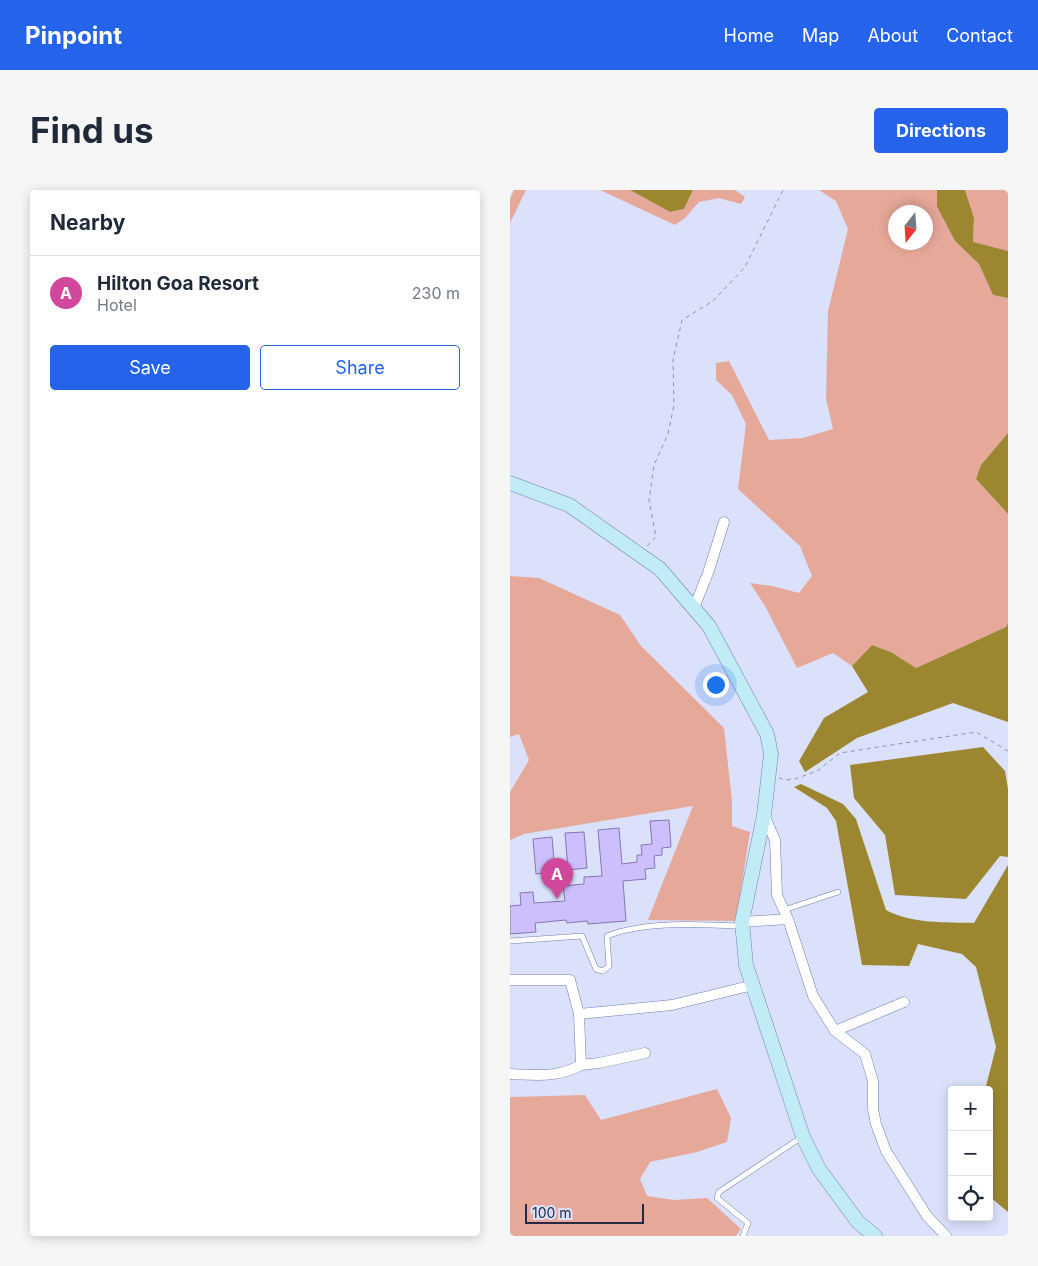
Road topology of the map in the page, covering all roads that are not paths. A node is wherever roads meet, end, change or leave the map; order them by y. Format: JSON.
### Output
{"nodes":[{"id":1,"x":510,"y":483,"type":"edge"},
{"id":2,"x":724,"y":522,"type":"dead end"},
{"id":3,"x":694,"y":608,"type":"junction"},
{"id":4,"x":764,"y":816,"type":"junction"},
{"id":5,"x":838,"y":892,"type":"dead end"},
{"id":6,"x":786,"y":914,"type":"junction"},
{"id":7,"x":743,"y":924,"type":"junction"},
{"id":8,"x":510,"y":941,"type":"edge"},
{"id":9,"x":510,"y":980,"type":"edge"},
{"id":10,"x":753,"y":985,"type":"junction"},
{"id":11,"x":904,"y":1002,"type":"dead end"},
{"id":12,"x":579,"y":1014,"type":"junction"},
{"id":13,"x":835,"y":1031,"type":"junction"},
{"id":14,"x":645,"y":1054,"type":"dead end"},
{"id":15,"x":581,"y":1064,"type":"junction"},
{"id":16,"x":510,"y":1074,"type":"edge"},
{"id":17,"x":803,"y":1137,"type":"junction"},
{"id":18,"x":868,"y":1233,"type":"edge"},
{"id":19,"x":743,"y":1236,"type":"edge"},
{"id":20,"x":946,"y":1236,"type":"edge"}],
"edges":[{"from":1,"to":3,"type":"main road"},
{"from":2,"to":3,"type":"street"},
{"from":3,"to":4,"type":"main road"},
{"from":4,"to":6,"type":"street"},
{"from":4,"to":7,"type":"main road"},
{"from":5,"to":6,"type":"lane"},
{"from":6,"to":7,"type":"street"},
{"from":6,"to":13,"type":"street"},
{"from":7,"to":8,"type":"lane"},
{"from":7,"to":10,"type":"main road"},
{"from":9,"to":12,"type":"street"},
{"from":10,"to":12,"type":"street"},
{"from":10,"to":17,"type":"main road"},
{"from":11,"to":13,"type":"street"},
{"from":12,"to":15,"type":"street"},
{"from":13,"to":20,"type":"street"},
{"from":14,"to":15,"type":"street"},
{"from":15,"to":16,"type":"street"},
{"from":17,"to":18,"type":"main road"},
{"from":17,"to":19,"type":"lane"}]}
